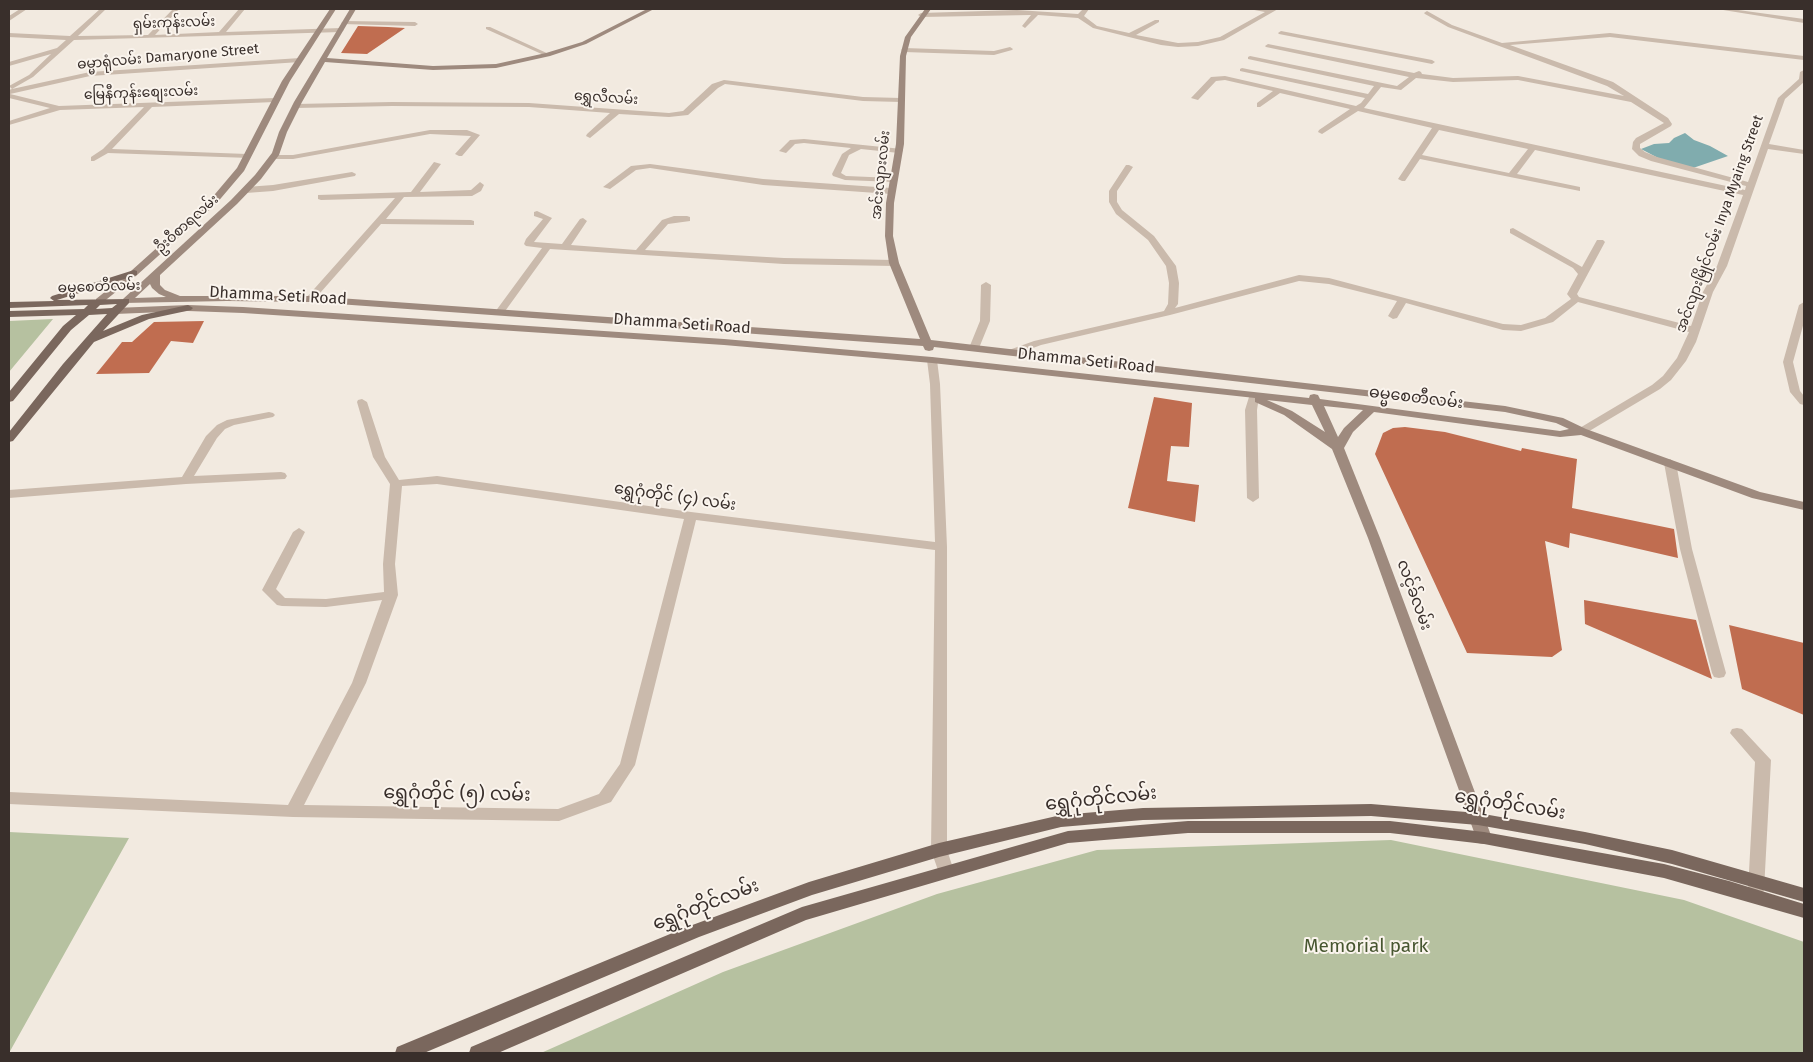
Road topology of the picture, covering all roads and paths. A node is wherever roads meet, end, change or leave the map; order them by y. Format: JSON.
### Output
{"nodes":[{"id":1,"x":24,"y":9,"type":"edge"},
{"id":2,"x":103,"y":9,"type":"edge"},
{"id":3,"x":176,"y":9,"type":"edge"},
{"id":4,"x":242,"y":9,"type":"edge"},
{"id":5,"x":333,"y":9,"type":"edge"},
{"id":6,"x":353,"y":9,"type":"edge"},
{"id":7,"x":651,"y":9,"type":"edge"},
{"id":8,"x":1086,"y":9,"type":"edge"},
{"id":9,"x":1252,"y":9,"type":"edge"},
{"id":10,"x":1720,"y":9,"type":"edge"},
{"id":11,"x":1771,"y":9,"type":"edge"},
{"id":12,"x":1273,"y":10,"type":"edge"},
{"id":13,"x":924,"y":12,"type":"edge"},
{"id":14,"x":1037,"y":12,"type":"junction"},
{"id":15,"x":1427,"y":13,"type":"dead end"},
{"id":16,"x":1080,"y":16,"type":"junction"},
{"id":17,"x":1768,"y":16,"type":"junction"},
{"id":18,"x":9,"y":19,"type":"edge"},
{"id":19,"x":1157,"y":21,"type":"dead end"},
{"id":20,"x":1804,"y":21,"type":"edge"},
{"id":21,"x":414,"y":24,"type":"dead end"},
{"id":22,"x":343,"y":26,"type":"junction"},
{"id":23,"x":1025,"y":26,"type":"dead end"},
{"id":24,"x":488,"y":28,"type":"dead end"},
{"id":25,"x":318,"y":30,"type":"junction"},
{"id":26,"x":1281,"y":33,"type":"dead end"},
{"id":27,"x":221,"y":34,"type":"junction"},
{"id":28,"x":9,"y":35,"type":"edge"},
{"id":29,"x":1130,"y":35,"type":"junction"},
{"id":30,"x":150,"y":36,"type":"junction"},
{"id":31,"x":72,"y":38,"type":"junction"},
{"id":32,"x":1501,"y":44,"type":"junction"},
{"id":33,"x":1268,"y":46,"type":"dead end"},
{"id":34,"x":1010,"y":49,"type":"dead end"},
{"id":35,"x":59,"y":50,"type":"junction"},
{"id":36,"x":904,"y":50,"type":"junction"},
{"id":37,"x":1420,"y":52,"type":"dead end"},
{"id":38,"x":548,"y":55,"type":"junction"},
{"id":39,"x":312,"y":58,"type":"junction"},
{"id":40,"x":1250,"y":58,"type":"dead end"},
{"id":41,"x":1804,"y":58,"type":"edge"},
{"id":42,"x":1432,"y":62,"type":"junction"},
{"id":43,"x":9,"y":64,"type":"edge"},
{"id":44,"x":1242,"y":70,"type":"dead end"},
{"id":45,"x":1804,"y":72,"type":"edge"},
{"id":46,"x":303,"y":73,"type":"junction"},
{"id":47,"x":1416,"y":76,"type":"junction"},
{"id":48,"x":1379,"y":85,"type":"junction"},
{"id":49,"x":9,"y":90,"type":"edge"},
{"id":50,"x":1279,"y":90,"type":"junction"},
{"id":51,"x":9,"y":96,"type":"edge"},
{"id":52,"x":1370,"y":97,"type":"junction"},
{"id":53,"x":1195,"y":98,"type":"dead end"},
{"id":54,"x":901,"y":100,"type":"junction"},
{"id":55,"x":1633,"y":100,"type":"junction"},
{"id":56,"x":285,"y":103,"type":"junction"},
{"id":57,"x":150,"y":105,"type":"junction"},
{"id":58,"x":1260,"y":105,"type":"dead end"},
{"id":59,"x":59,"y":108,"type":"junction"},
{"id":60,"x":1357,"y":108,"type":"junction"},
{"id":61,"x":616,"y":112,"type":"junction"},
{"id":62,"x":9,"y":123,"type":"edge"},
{"id":63,"x":1437,"y":128,"type":"junction"},
{"id":64,"x":1322,"y":132,"type":"dead end"},
{"id":65,"x":590,"y":136,"type":"dead end"},
{"id":66,"x":1766,"y":146,"type":"junction"},
{"id":67,"x":860,"y":147,"type":"junction"},
{"id":68,"x":1533,"y":148,"type":"junction"},
{"id":69,"x":106,"y":151,"type":"junction"},
{"id":70,"x":783,"y":151,"type":"dead end"},
{"id":71,"x":899,"y":151,"type":"junction"},
{"id":72,"x":1804,"y":152,"type":"edge"},
{"id":73,"x":459,"y":154,"type":"dead end"},
{"id":74,"x":247,"y":156,"type":"junction"},
{"id":75,"x":1418,"y":156,"type":"junction"},
{"id":76,"x":274,"y":157,"type":"junction"},
{"id":77,"x":94,"y":159,"type":"dead end"},
{"id":78,"x":437,"y":164,"type":"dead end"},
{"id":79,"x":1129,"y":167,"type":"dead end"},
{"id":80,"x":352,"y":174,"type":"dead end"},
{"id":81,"x":1511,"y":176,"type":"junction"},
{"id":82,"x":1402,"y":179,"type":"dead end"},
{"id":83,"x":894,"y":180,"type":"junction"},
{"id":84,"x":480,"y":185,"type":"dead end"},
{"id":85,"x":607,"y":187,"type":"dead end"},
{"id":86,"x":1577,"y":189,"type":"dead end"},
{"id":87,"x":1749,"y":189,"type":"junction"},
{"id":88,"x":246,"y":190,"type":"junction"},
{"id":89,"x":891,"y":190,"type":"junction"},
{"id":90,"x":413,"y":195,"type":"junction"},
{"id":91,"x":401,"y":196,"type":"junction"},
{"id":92,"x":321,"y":197,"type":"dead end"},
{"id":93,"x":537,"y":214,"type":"dead end"},
{"id":94,"x":687,"y":219,"type":"dead end"},
{"id":95,"x":379,"y":221,"type":"junction"},
{"id":96,"x":583,"y":221,"type":"dead end"},
{"id":97,"x":471,"y":223,"type":"dead end"},
{"id":98,"x":1513,"y":231,"type":"dead end"},
{"id":99,"x":1600,"y":242,"type":"dead end"},
{"id":100,"x":548,"y":246,"type":"junction"},
{"id":101,"x":565,"y":247,"type":"junction"},
{"id":102,"x":639,"y":252,"type":"junction"},
{"id":103,"x":894,"y":263,"type":"junction"},
{"id":104,"x":134,"y":273,"type":"junction"},
{"id":105,"x":155,"y":274,"type":"junction"},
{"id":106,"x":1582,"y":274,"type":"junction"},
{"id":107,"x":986,"y":285,"type":"dead end"},
{"id":108,"x":310,"y":299,"type":"junction"},
{"id":109,"x":1576,"y":299,"type":"junction"},
{"id":110,"x":126,"y":301,"type":"junction"},
{"id":111,"x":1402,"y":301,"type":"junction"},
{"id":112,"x":99,"y":302,"type":"junction"},
{"id":113,"x":25,"y":304,"type":"junction"},
{"id":114,"x":189,"y":304,"type":"junction"},
{"id":115,"x":9,"y":305,"type":"edge"},
{"id":116,"x":1804,"y":305,"type":"edge"},
{"id":117,"x":114,"y":311,"type":"junction"},
{"id":118,"x":86,"y":312,"type":"junction"},
{"id":119,"x":500,"y":312,"type":"junction"},
{"id":120,"x":1167,"y":313,"type":"junction"},
{"id":121,"x":9,"y":314,"type":"edge"},
{"id":122,"x":39,"y":314,"type":"junction"},
{"id":123,"x":1394,"y":316,"type":"dead end"},
{"id":124,"x":488,"y":327,"type":"junction"},
{"id":125,"x":67,"y":328,"type":"junction"},
{"id":126,"x":1695,"y":330,"type":"junction"},
{"id":127,"x":88,"y":341,"type":"junction"},
{"id":128,"x":928,"y":343,"type":"junction"},
{"id":129,"x":1799,"y":344,"type":"edge"},
{"id":130,"x":974,"y":348,"type":"junction"},
{"id":131,"x":1013,"y":352,"type":"junction"},
{"id":132,"x":932,"y":360,"type":"junction"},
{"id":133,"x":1309,"y":386,"type":"junction"},
{"id":134,"x":1250,"y":396,"type":"junction"},
{"id":135,"x":9,"y":399,"type":"edge"},
{"id":136,"x":362,"y":402,"type":"dead end"},
{"id":137,"x":1317,"y":402,"type":"junction"},
{"id":138,"x":1804,"y":402,"type":"edge"},
{"id":139,"x":1372,"y":408,"type":"junction"},
{"id":140,"x":269,"y":415,"type":"dead end"},
{"id":141,"x":1582,"y":431,"type":"junction"},
{"id":142,"x":9,"y":439,"type":"edge"},
{"id":143,"x":1338,"y":448,"type":"junction"},
{"id":144,"x":1670,"y":463,"type":"junction"},
{"id":145,"x":281,"y":476,"type":"dead end"},
{"id":146,"x":186,"y":480,"type":"junction"},
{"id":147,"x":400,"y":483,"type":"junction"},
{"id":148,"x":9,"y":494,"type":"edge"},
{"id":149,"x":1253,"y":498,"type":"dead end"},
{"id":150,"x":1804,"y":506,"type":"edge"},
{"id":151,"x":692,"y":516,"type":"junction"},
{"id":152,"x":299,"y":532,"type":"dead end"},
{"id":153,"x":941,"y":547,"type":"junction"},
{"id":154,"x":391,"y":595,"type":"junction"},
{"id":155,"x":1718,"y":673,"type":"dead end"},
{"id":156,"x":1737,"y":733,"type":"dead end"},
{"id":157,"x":9,"y":798,"type":"edge"},
{"id":158,"x":293,"y":811,"type":"junction"},
{"id":159,"x":1478,"y":819,"type":"junction"},
{"id":160,"x":1484,"y":838,"type":"junction"},
{"id":161,"x":939,"y":850,"type":"junction"},
{"id":162,"x":946,"y":871,"type":"junction"},
{"id":163,"x":1756,"y":888,"type":"junction"},
{"id":164,"x":1804,"y":895,"type":"edge"},
{"id":165,"x":1804,"y":911,"type":"edge"},
{"id":166,"x":404,"y":1053,"type":"edge"},
{"id":167,"x":478,"y":1053,"type":"edge"}],
"edges":[{"from":1,"to":18,"type":"street"},
{"from":2,"to":31,"type":"street"},
{"from":3,"to":30,"type":"street"},
{"from":4,"to":27,"type":"street"},
{"from":5,"to":25,"type":"main road","name":"ဦးဝီစာရလမ်း"},
{"from":6,"to":22,"type":"main road","name":"ဦးဝီစာရလမ်း"},
{"from":7,"to":38,"type":"main road"},
{"from":8,"to":16,"type":"street"},
{"from":9,"to":12,"type":"street"},
{"from":10,"to":17,"type":"street"},
{"from":11,"to":17,"type":"street"},
{"from":12,"to":29,"type":"street"},
{"from":13,"to":14,"type":"street"},
{"from":13,"to":36,"type":"main road","name":"အင်းလျားလမ်း"},
{"from":14,"to":16,"type":"street"},
{"from":14,"to":23,"type":"street"},
{"from":15,"to":32,"type":"street"},
{"from":16,"to":29,"type":"street"},
{"from":17,"to":20,"type":"street"},
{"from":19,"to":29,"type":"street"},
{"from":21,"to":22,"type":"street","name":"ရှမ်းကုန်းလမ်း"},
{"from":22,"to":25,"type":"street","name":"ရှမ်းကုန်းလမ်း"},
{"from":22,"to":39,"type":"main road","name":"ဦးဝီစာရလမ်း"},
{"from":24,"to":38,"type":"street"},
{"from":25,"to":27,"type":"street","name":"ရှမ်းကုန်းလမ်း"},
{"from":25,"to":39,"type":"main road","name":"ဦးဝီစာရလမ်း"},
{"from":26,"to":42,"type":"street"},
{"from":27,"to":30,"type":"street","name":"ရှမ်းကုန်းလမ်း"},
{"from":28,"to":31,"type":"street","name":"ရှမ်းကုန်းလမ်း"},
{"from":30,"to":31,"type":"street","name":"ရှမ်းကုန်းလမ်း"},
{"from":31,"to":35,"type":"street"},
{"from":32,"to":41,"type":"street"},
{"from":32,"to":55,"type":"street"},
{"from":33,"to":47,"type":"street"},
{"from":34,"to":36,"type":"street"},
{"from":35,"to":43,"type":"street"},
{"from":35,"to":49,"type":"street"},
{"from":36,"to":54,"type":"main road","name":"အင်းလျားလမ်း"},
{"from":37,"to":42,"type":"street"},
{"from":38,"to":39,"type":"main road"},
{"from":39,"to":46,"type":"main road","name":"ဦးဝီစာရလမ်း"},
{"from":39,"to":46,"type":"main road","name":"ဦးဝီစာရလမ်း"},
{"from":39,"to":49,"type":"street","name":"ဓမ္မာရုံလမ်း Damaryone Street"},
{"from":40,"to":48,"type":"street"},
{"from":42,"to":47,"type":"street"},
{"from":44,"to":52,"type":"street"},
{"from":45,"to":66,"type":"street","name":"အင်လျားမြိုင်လမ်း Inya Myaing Street"},
{"from":46,"to":56,"type":"main road","name":"ဦးဝီစာရလမ်း"},
{"from":46,"to":56,"type":"main road","name":"ဦးဝီစာရလမ်း"},
{"from":47,"to":48,"type":"street"},
{"from":47,"to":55,"type":"street"},
{"from":48,"to":52,"type":"street"},
{"from":50,"to":53,"type":"street"},
{"from":50,"to":58,"type":"street"},
{"from":50,"to":60,"type":"street"},
{"from":51,"to":59,"type":"street","name":"မြေနီကုန်းစျေးလမ်း"},
{"from":52,"to":60,"type":"street"},
{"from":54,"to":61,"type":"street","name":"ရွှေလီလမ်း"},
{"from":54,"to":71,"type":"main road","name":"အင်းလျားလမ်း"},
{"from":55,"to":87,"type":"street"},
{"from":56,"to":57,"type":"street","name":"မြေနီကုန်းစျေးလမ်း"},
{"from":56,"to":61,"type":"street","name":"ရွှေလီလမ်း"},
{"from":56,"to":74,"type":"main road","name":"ဦးဝီစာရလမ်း"},
{"from":56,"to":76,"type":"main road","name":"ဦးဝီစာရလမ်း"},
{"from":57,"to":59,"type":"street","name":"မြေနီကုန်းစျေးလမ်း"},
{"from":57,"to":69,"type":"street"},
{"from":59,"to":62,"type":"street"},
{"from":60,"to":63,"type":"street"},
{"from":60,"to":64,"type":"street"},
{"from":61,"to":65,"type":"street"},
{"from":63,"to":68,"type":"street"},
{"from":63,"to":75,"type":"street"},
{"from":66,"to":72,"type":"street"},
{"from":66,"to":87,"type":"street","name":"အင်လျားမြိုင်လမ်း Inya Myaing Street"},
{"from":67,"to":70,"type":"street"},
{"from":67,"to":71,"type":"street"},
{"from":67,"to":83,"type":"street"},
{"from":68,"to":81,"type":"street"},
{"from":68,"to":87,"type":"street"},
{"from":69,"to":74,"type":"street"},
{"from":69,"to":77,"type":"street"},
{"from":71,"to":83,"type":"main road","name":"အင်းလျားလမ်း"},
{"from":73,"to":76,"type":"street"},
{"from":74,"to":104,"type":"main road","name":"ဦးဝီစာရလမ်း"},
{"from":75,"to":81,"type":"street"},
{"from":75,"to":82,"type":"street"},
{"from":76,"to":88,"type":"main road","name":"ဦးဝီစာရလမ်း"},
{"from":78,"to":90,"type":"street"},
{"from":79,"to":120,"type":"street"},
{"from":80,"to":88,"type":"street"},
{"from":81,"to":86,"type":"street"},
{"from":83,"to":89,"type":"main road","name":"အင်းလျားလမ်း"},
{"from":84,"to":90,"type":"street"},
{"from":85,"to":89,"type":"street"},
{"from":87,"to":126,"type":"street","name":"အင်လျားမြိုင်လမ်း Inya Myaing Street"},
{"from":88,"to":105,"type":"main road","name":"ဦးဝီစာရလမ်း"},
{"from":89,"to":103,"type":"main road","name":"အင်းလျားလမ်း"},
{"from":90,"to":91,"type":"street"},
{"from":91,"to":92,"type":"street"},
{"from":91,"to":95,"type":"street"},
{"from":93,"to":100,"type":"street"},
{"from":94,"to":102,"type":"street"},
{"from":95,"to":97,"type":"street"},
{"from":95,"to":108,"type":"street"},
{"from":96,"to":101,"type":"street"},
{"from":98,"to":106,"type":"street"},
{"from":99,"to":106,"type":"street"},
{"from":100,"to":101,"type":"street"},
{"from":100,"to":119,"type":"street"},
{"from":101,"to":102,"type":"street"},
{"from":102,"to":103,"type":"street"},
{"from":103,"to":128,"type":"main road","name":"အင်းလျားလမ်း"},
{"from":104,"to":112,"type":"main road","name":"ဦးဝီစာရလမ်း"},
{"from":104,"to":113,"type":"main road"},
{"from":105,"to":110,"type":"main road","name":"ဦးဝီစာရလမ်း"},
{"from":105,"to":114,"type":"main road"},
{"from":106,"to":109,"type":"street"},
{"from":107,"to":130,"type":"street"},
{"from":108,"to":114,"type":"main road","name":"Dhamma Seti Road"},
{"from":108,"to":119,"type":"main road","name":"Dhamma Seti Road"},
{"from":109,"to":111,"type":"street"},
{"from":109,"to":126,"type":"street"},
{"from":110,"to":112,"type":"main road","name":"ဓမ္မစေတီလမ်း"},
{"from":110,"to":114,"type":"main road","name":"ဓမ္မစေတီလမ်း"},
{"from":110,"to":117,"type":"main road","name":"ဦးဝီစာရလမ်း"},
{"from":111,"to":120,"type":"street"},
{"from":111,"to":123,"type":"street"},
{"from":112,"to":113,"type":"main road","name":"ဓမ္မစေတီလမ်း"},
{"from":112,"to":118,"type":"main road","name":"ဦးဝီစာရလမ်း"},
{"from":113,"to":115,"type":"main road","name":"ဓမ္မစေတီလမ်း"},
{"from":114,"to":117,"type":"main road","name":"Dhamma Seti Road"},
{"from":114,"to":124,"type":"main road","name":"Dhamma Seti Road"},
{"from":114,"to":127,"type":"main road"},
{"from":116,"to":129,"type":"street"},
{"from":117,"to":118,"type":"main road","name":"ဓမ္မစေတီလမ်း"},
{"from":117,"to":127,"type":"main road","name":"ဦးဝီစာရလမ်း"},
{"from":118,"to":122,"type":"main road","name":"ဓမ္မစေတီလမ်း"},
{"from":118,"to":125,"type":"main road","name":"ဦးဝီစာရလမ်း"},
{"from":119,"to":124,"type":"main road"},
{"from":119,"to":128,"type":"main road","name":"Dhamma Seti Road"},
{"from":120,"to":131,"type":"street"},
{"from":121,"to":122,"type":"main road","name":"ဓမ္မစေတီလမ်း"},
{"from":122,"to":125,"type":"main road"},
{"from":124,"to":132,"type":"main road","name":"Dhamma Seti Road"},
{"from":125,"to":135,"type":"main road","name":"ဦးဝီစာရလမ်း"},
{"from":126,"to":141,"type":"street","name":"အင်လျားမြိုင်လမ်း Inya Myaing Street"},
{"from":127,"to":142,"type":"main road","name":"ဦးဝီစာရလမ်း"},
{"from":128,"to":130,"type":"main road","name":"Dhamma Seti Road"},
{"from":128,"to":132,"type":"main road","name":"အင်းလျားလမ်း"},
{"from":129,"to":138,"type":"street"},
{"from":130,"to":131,"type":"main road","name":"Dhamma Seti Road"},
{"from":131,"to":133,"type":"main road","name":"Dhamma Seti Road"},
{"from":132,"to":134,"type":"main road","name":"Dhamma Seti Road"},
{"from":132,"to":153,"type":"street"},
{"from":133,"to":137,"type":"main road","name":"လင့်ခ်လမ်း"},
{"from":133,"to":141,"type":"main road","name":"ဓမ္မစေတီလမ်း"},
{"from":134,"to":137,"type":"main road","name":"ဓမ္မစေတီလမ်း"},
{"from":134,"to":143,"type":"main road"},
{"from":134,"to":149,"type":"street"},
{"from":136,"to":147,"type":"street"},
{"from":137,"to":139,"type":"main road","name":"ဓမ္မစေတီလမ်း"},
{"from":137,"to":143,"type":"main road","name":"လင့်ခ်လမ်း"},
{"from":139,"to":141,"type":"main road","name":"ဓမ္မစေတီလမ်း"},
{"from":139,"to":143,"type":"main road"},
{"from":140,"to":146,"type":"street"},
{"from":141,"to":144,"type":"main road","name":"ဓမ္မစေတီလမ်း"},
{"from":143,"to":159,"type":"main road","name":"လင့်ခ်လမ်း"},
{"from":144,"to":150,"type":"main road","name":"ဓမ္မစေတီလမ်း"},
{"from":144,"to":155,"type":"street"},
{"from":145,"to":146,"type":"street"},
{"from":146,"to":148,"type":"street"},
{"from":147,"to":151,"type":"street","name":"ရွှေဂုံတိုင် (၄) လမ်း"},
{"from":147,"to":154,"type":"street"},
{"from":151,"to":153,"type":"street","name":"ရွှေဂုံတိုင် (၄) လမ်း"},
{"from":151,"to":158,"type":"street","name":"ရွှေဂုံတိုင် (၅) လမ်း"},
{"from":152,"to":154,"type":"street"},
{"from":153,"to":161,"type":"street"},
{"from":154,"to":158,"type":"street"},
{"from":156,"to":163,"type":"street"},
{"from":157,"to":158,"type":"street","name":"ရွှေဂုံတိုင် (၅) လမ်း"},
{"from":159,"to":160,"type":"main road","name":"လင့်ခ်လမ်း"},
{"from":159,"to":161,"type":"main road","name":"ရွှေဂုံတိုင်လမ်း"},
{"from":159,"to":163,"type":"main road","name":"ရွှေဂုံတိုင်လမ်း"},
{"from":160,"to":162,"type":"main road","name":"ရွှေဂုံတိုင်လမ်း"},
{"from":160,"to":163,"type":"main road","name":"ရွှေဂုံတိုင်လမ်း"},
{"from":161,"to":162,"type":"street"},
{"from":161,"to":166,"type":"main road","name":"ရွှေဂုံတိုင်လမ်း"},
{"from":162,"to":167,"type":"main road","name":"ရွှေဂုံတိုင်လမ်း"},
{"from":163,"to":164,"type":"main road","name":"ရွှေဂုံတိုင်လမ်း"},
{"from":163,"to":165,"type":"main road","name":"ရွှေဂုံတိုင်လမ်း"}]}
